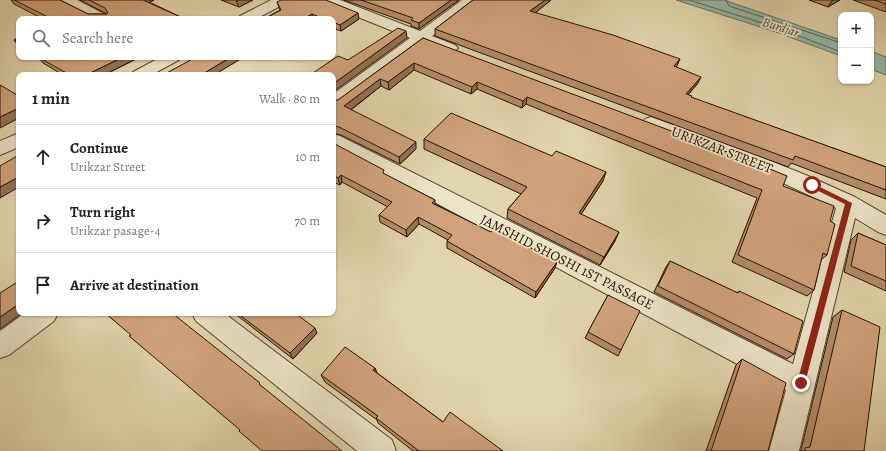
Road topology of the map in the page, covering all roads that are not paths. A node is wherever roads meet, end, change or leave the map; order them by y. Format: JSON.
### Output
{"nodes":[{"id":1,"x":66,"y":0,"type":"edge"},
{"id":2,"x":281,"y":0,"type":"edge"},
{"id":3,"x":328,"y":0,"type":"edge"},
{"id":4,"x":471,"y":0,"type":"edge"},
{"id":5,"x":97,"y":16,"type":"edge"},
{"id":6,"x":251,"y":16,"type":"edge"},
{"id":7,"x":420,"y":37,"type":"junction"},
{"id":8,"x":465,"y":54,"type":"edge"},
{"id":9,"x":167,"y":60,"type":"edge"},
{"id":10,"x":145,"y":72,"type":"edge"},
{"id":11,"x":336,"y":100,"type":"edge"},
{"id":12,"x":636,"y":118,"type":"edge"},
{"id":13,"x":336,"y":142,"type":"edge"},
{"id":14,"x":848,"y":203,"type":"junction"},
{"id":15,"x":886,"y":226,"type":"edge"},
{"id":16,"x":42,"y":316,"type":"edge"},
{"id":17,"x":209,"y":316,"type":"edge"},
{"id":18,"x":0,"y":346,"type":"edge"},
{"id":19,"x":801,"y":383,"type":"junction"},
{"id":20,"x":381,"y":451,"type":"edge"},
{"id":21,"x":784,"y":451,"type":"edge"}],
"edges":[{"from":1,"to":5,"type":"street"},
{"from":2,"to":6,"type":"street"},
{"from":3,"to":7,"type":"street"},
{"from":4,"to":7,"type":"street"},
{"from":7,"to":8,"type":"street"},
{"from":7,"to":11,"type":"street"},
{"from":9,"to":10,"type":"street"},
{"from":12,"to":14,"type":"street","name":"URIKZAR STREET"},
{"from":13,"to":19,"type":"street","name":"JAMSHID SHOSHI 1ST PASSAGE"},
{"from":14,"to":15,"type":"street","name":"URIKZAR STREET"},
{"from":14,"to":19,"type":"street"},
{"from":16,"to":18,"type":"street"},
{"from":17,"to":20,"type":"street"},
{"from":19,"to":21,"type":"street"}]}
